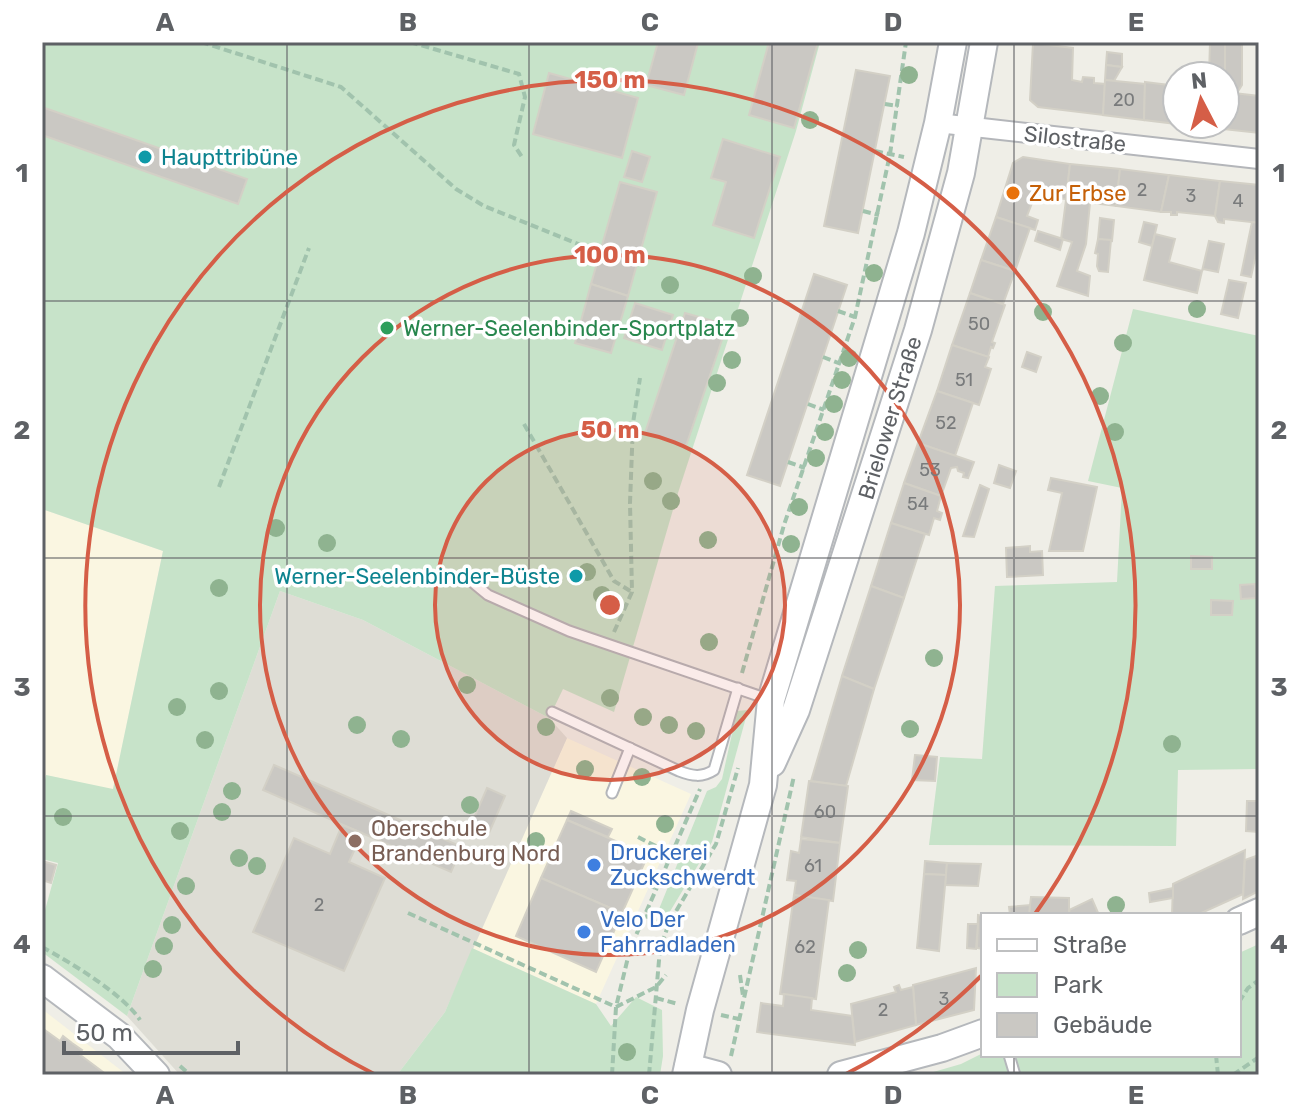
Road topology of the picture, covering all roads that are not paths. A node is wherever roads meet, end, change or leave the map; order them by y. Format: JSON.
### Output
{"nodes":[{"id":1,"x":953,"y":42,"type":"edge"},
{"id":2,"x":984,"y":42,"type":"edge"},
{"id":3,"x":938,"y":123,"type":"junction"},
{"id":4,"x":969,"y":127,"type":"junction"},
{"id":5,"x":1259,"y":159,"type":"edge"},
{"id":6,"x":471,"y":581,"type":"dead end"},
{"id":7,"x":738,"y":688,"type":"junction"},
{"id":8,"x":771,"y":700,"type":"junction"},
{"id":9,"x":552,"y":712,"type":"dead end"},
{"id":10,"x":630,"y":748,"type":"junction"},
{"id":11,"x":763,"y":785,"type":"junction"},
{"id":12,"x":612,"y":793,"type":"dead end"},
{"id":13,"x":42,"y":978,"type":"edge"},
{"id":14,"x":981,"y":1034,"type":"edge"},
{"id":15,"x":687,"y":1071,"type":"edge"},
{"id":16,"x":156,"y":1075,"type":"edge"},
{"id":17,"x":718,"y":1075,"type":"edge"},
{"id":18,"x":841,"y":1075,"type":"edge"}],
"edges":[{"from":1,"to":3,"type":"main road","name":"Brielower Straße"},
{"from":2,"to":4,"type":"main road","name":"Brielower Straße"},
{"from":3,"to":4,"type":"street","name":"Silostraße"},
{"from":3,"to":8,"type":"main road","name":"Brielower Straße"},
{"from":4,"to":5,"type":"street","name":"Silostraße"},
{"from":4,"to":11,"type":"main road","name":"Brielower Straße"},
{"from":6,"to":7,"type":"lane"},
{"from":7,"to":8,"type":"lane"},
{"from":7,"to":10,"type":"lane"},
{"from":8,"to":11,"type":"main road","name":"Brielower Straße"},
{"from":9,"to":10,"type":"lane"},
{"from":10,"to":12,"type":"lane"},
{"from":11,"to":15,"type":"main road","name":"Brielower Straße"},
{"from":13,"to":16,"type":"main road"},
{"from":14,"to":18,"type":"main road"},
{"from":15,"to":17,"type":"main road"}]}
